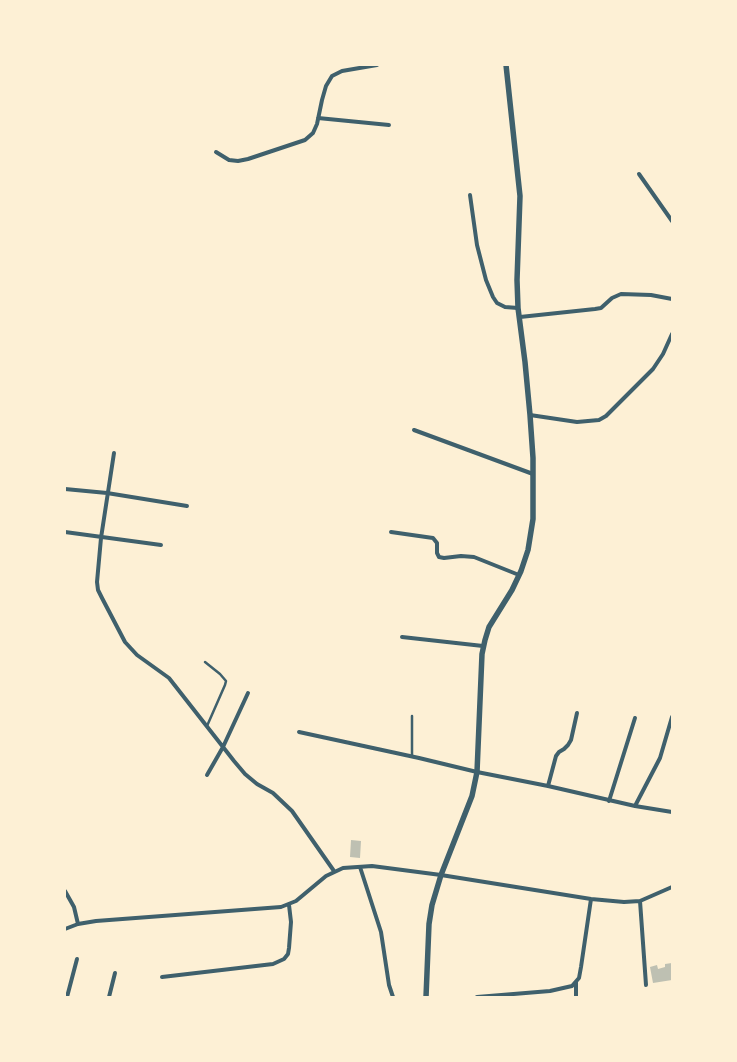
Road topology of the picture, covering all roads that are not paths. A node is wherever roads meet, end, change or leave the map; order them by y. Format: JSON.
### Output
{"nodes":[{"id":1,"x":377,"y":65,"type":"edge"},
{"id":2,"x":506,"y":65,"type":"edge"},
{"id":3,"x":318,"y":118,"type":"junction"},
{"id":4,"x":389,"y":125,"type":"dead end"},
{"id":5,"x":216,"y":152,"type":"dead end"},
{"id":6,"x":640,"y":174,"type":"dead end"},
{"id":7,"x":470,"y":195,"type":"dead end"},
{"id":8,"x":672,"y":221,"type":"edge"},
{"id":9,"x":672,"y":299,"type":"edge"},
{"id":10,"x":518,"y":308,"type":"junction"},
{"id":11,"x":520,"y":317,"type":"junction"},
{"id":12,"x":672,"y":334,"type":"edge"},
{"id":13,"x":530,"y":415,"type":"junction"},
{"id":14,"x":414,"y":430,"type":"dead end"},
{"id":15,"x":114,"y":453,"type":"dead end"},
{"id":16,"x":533,"y":474,"type":"junction"},
{"id":17,"x":65,"y":489,"type":"edge"},
{"id":18,"x":107,"y":493,"type":"junction"},
{"id":19,"x":187,"y":506,"type":"dead end"},
{"id":20,"x":65,"y":532,"type":"edge"},
{"id":21,"x":391,"y":532,"type":"dead end"},
{"id":22,"x":101,"y":538,"type":"junction"},
{"id":23,"x":161,"y":545,"type":"dead end"},
{"id":24,"x":519,"y":575,"type":"junction"},
{"id":25,"x":402,"y":637,"type":"dead end"},
{"id":26,"x":483,"y":646,"type":"junction"},
{"id":27,"x":205,"y":662,"type":"dead end"},
{"id":28,"x":248,"y":693,"type":"dead end"},
{"id":29,"x":577,"y":713,"type":"dead end"},
{"id":30,"x":412,"y":716,"type":"dead end"},
{"id":31,"x":672,"y":717,"type":"edge"},
{"id":32,"x":636,"y":718,"type":"dead end"},
{"id":33,"x":207,"y":727,"type":"junction"},
{"id":34,"x":299,"y":732,"type":"dead end"},
{"id":35,"x":222,"y":747,"type":"junction"},
{"id":36,"x":412,"y":756,"type":"junction"},
{"id":37,"x":477,"y":772,"type":"junction"},
{"id":38,"x":207,"y":775,"type":"dead end"},
{"id":39,"x":548,"y":786,"type":"junction"},
{"id":40,"x":609,"y":801,"type":"junction"},
{"id":41,"x":635,"y":806,"type":"junction"},
{"id":42,"x":672,"y":812,"type":"edge"},
{"id":43,"x":360,"y":867,"type":"junction"},
{"id":44,"x":334,"y":871,"type":"junction"},
{"id":45,"x":440,"y":875,"type":"junction"},
{"id":46,"x":672,"y":887,"type":"edge"},
{"id":47,"x":65,"y":891,"type":"edge"},
{"id":48,"x":591,"y":899,"type":"junction"},
{"id":49,"x":640,"y":901,"type":"junction"},
{"id":50,"x":289,"y":905,"type":"junction"},
{"id":51,"x":78,"y":924,"type":"junction"},
{"id":52,"x":65,"y":929,"type":"edge"},
{"id":53,"x":77,"y":958,"type":"dead end"},
{"id":54,"x":115,"y":973,"type":"dead end"},
{"id":55,"x":162,"y":977,"type":"dead end"},
{"id":56,"x":576,"y":982,"type":"junction"},
{"id":57,"x":646,"y":985,"type":"dead end"},
{"id":58,"x":512,"y":996,"type":"edge"},
{"id":59,"x":67,"y":997,"type":"edge"},
{"id":60,"x":109,"y":997,"type":"edge"},
{"id":61,"x":393,"y":997,"type":"edge"},
{"id":62,"x":426,"y":997,"type":"edge"},
{"id":63,"x":477,"y":997,"type":"edge"},
{"id":64,"x":576,"y":997,"type":"edge"}],
"edges":[{"from":1,"to":3,"type":"street"},
{"from":2,"to":10,"type":"street"},
{"from":3,"to":4,"type":"street"},
{"from":3,"to":5,"type":"street"},
{"from":6,"to":8,"type":"street"},
{"from":7,"to":10,"type":"street"},
{"from":9,"to":11,"type":"street"},
{"from":10,"to":11,"type":"street"},
{"from":11,"to":13,"type":"street"},
{"from":12,"to":13,"type":"street"},
{"from":13,"to":16,"type":"street"},
{"from":14,"to":16,"type":"street"},
{"from":15,"to":18,"type":"street"},
{"from":16,"to":24,"type":"street"},
{"from":17,"to":18,"type":"street"},
{"from":18,"to":19,"type":"street"},
{"from":18,"to":22,"type":"street"},
{"from":20,"to":22,"type":"street"},
{"from":21,"to":24,"type":"street"},
{"from":22,"to":23,"type":"street"},
{"from":22,"to":33,"type":"street"},
{"from":24,"to":26,"type":"street"},
{"from":25,"to":26,"type":"street"},
{"from":26,"to":37,"type":"street"},
{"from":27,"to":33,"type":"lane"},
{"from":28,"to":35,"type":"street"},
{"from":29,"to":39,"type":"street"},
{"from":30,"to":36,"type":"lane"},
{"from":31,"to":41,"type":"street"},
{"from":32,"to":40,"type":"street"},
{"from":33,"to":35,"type":"street"},
{"from":34,"to":36,"type":"street"},
{"from":35,"to":38,"type":"street"},
{"from":35,"to":44,"type":"street"},
{"from":36,"to":37,"type":"street"},
{"from":37,"to":39,"type":"street"},
{"from":37,"to":45,"type":"street"},
{"from":39,"to":40,"type":"street"},
{"from":40,"to":41,"type":"street"},
{"from":41,"to":42,"type":"street"},
{"from":43,"to":44,"type":"street"},
{"from":43,"to":45,"type":"street"},
{"from":43,"to":61,"type":"street"},
{"from":44,"to":50,"type":"street"},
{"from":45,"to":48,"type":"street"},
{"from":45,"to":62,"type":"street"},
{"from":46,"to":49,"type":"street"},
{"from":47,"to":51,"type":"street"},
{"from":48,"to":49,"type":"street"},
{"from":48,"to":56,"type":"street"},
{"from":49,"to":57,"type":"street"},
{"from":50,"to":51,"type":"street"},
{"from":50,"to":55,"type":"street"},
{"from":51,"to":52,"type":"street"},
{"from":53,"to":59,"type":"street"},
{"from":54,"to":60,"type":"street"},
{"from":56,"to":58,"type":"street"},
{"from":56,"to":64,"type":"street"},
{"from":58,"to":63,"type":"street"}]}
